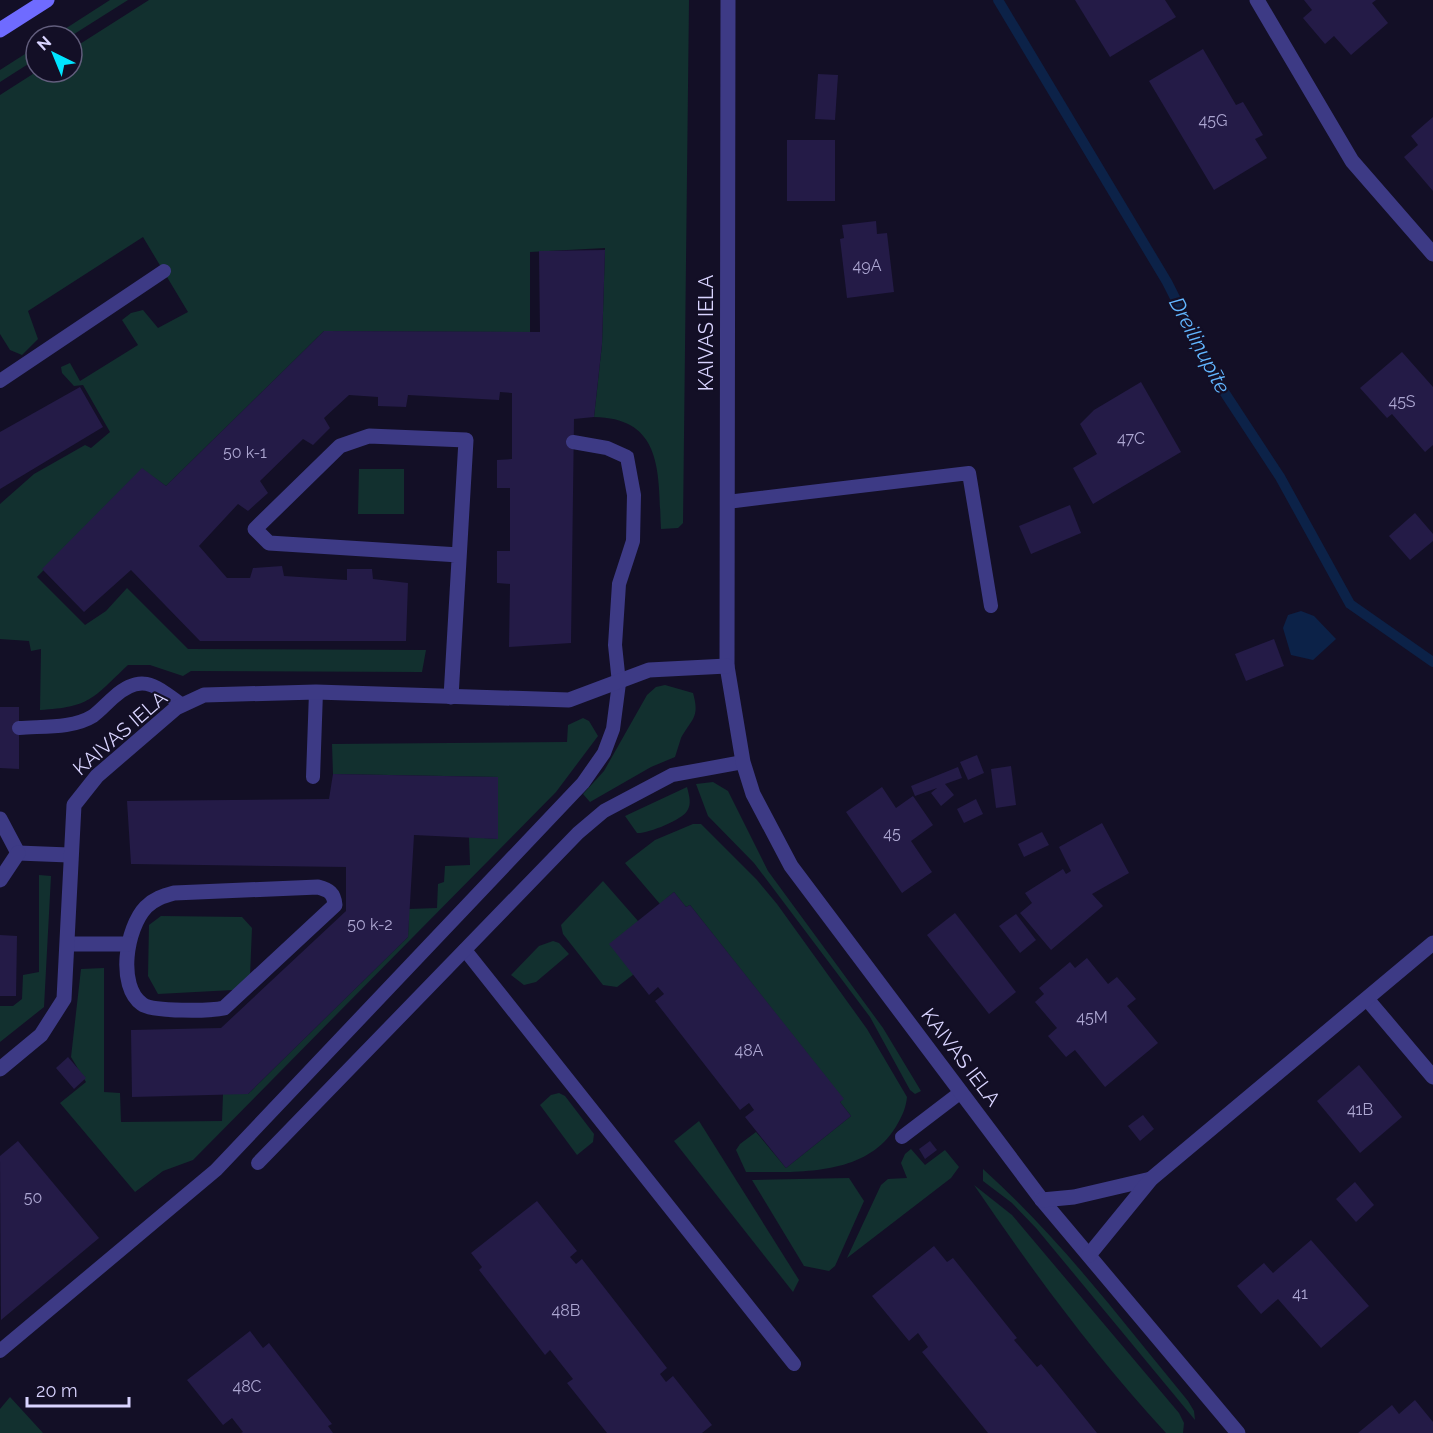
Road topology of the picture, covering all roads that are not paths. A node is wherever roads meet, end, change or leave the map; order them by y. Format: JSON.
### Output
{"nodes":[{"id":1,"x":47,"y":0,"type":"edge"},
{"id":2,"x":728,"y":0,"type":"edge"},
{"id":3,"x":1257,"y":0,"type":"edge"},
{"id":4,"x":0,"y":30,"type":"edge"},
{"id":5,"x":1433,"y":254,"type":"edge"},
{"id":6,"x":164,"y":271,"type":"dead end"},
{"id":7,"x":1,"y":378,"type":"edge"},
{"id":8,"x":573,"y":442,"type":"dead end"},
{"id":9,"x":727,"y":502,"type":"junction"},
{"id":10,"x":459,"y":555,"type":"junction"},
{"id":11,"x":991,"y":606,"type":"dead end"},
{"id":12,"x":727,"y":666,"type":"junction"},
{"id":13,"x":619,"y":683,"type":"junction"},
{"id":14,"x":316,"y":692,"type":"junction"},
{"id":15,"x":451,"y":697,"type":"junction"},
{"id":16,"x":182,"y":705,"type":"junction"},
{"id":17,"x":19,"y":728,"type":"dead end"},
{"id":18,"x":743,"y":762,"type":"junction"},
{"id":19,"x":313,"y":777,"type":"dead end"},
{"id":20,"x":0,"y":819,"type":"edge"},
{"id":21,"x":18,"y":853,"type":"junction"},
{"id":22,"x":69,"y":855,"type":"junction"},
{"id":23,"x":0,"y":880,"type":"edge"},
{"id":24,"x":1433,"y":942,"type":"edge"},
{"id":25,"x":68,"y":944,"type":"junction"},
{"id":26,"x":128,"y":944,"type":"junction"},
{"id":27,"x":465,"y":950,"type":"junction"},
{"id":28,"x":1367,"y":999,"type":"junction"},
{"id":29,"x":0,"y":1069,"type":"edge"},
{"id":30,"x":1433,"y":1077,"type":"edge"},
{"id":31,"x":961,"y":1092,"type":"junction"},
{"id":32,"x":902,"y":1137,"type":"dead end"},
{"id":33,"x":258,"y":1163,"type":"dead end"},
{"id":34,"x":1151,"y":1179,"type":"junction"},
{"id":35,"x":1042,"y":1200,"type":"junction"},
{"id":36,"x":1089,"y":1255,"type":"junction"},
{"id":37,"x":0,"y":1351,"type":"edge"},
{"id":38,"x":794,"y":1364,"type":"dead end"},
{"id":39,"x":1238,"y":1433,"type":"edge"}],
"edges":[{"from":1,"to":4,"type":"main road"},
{"from":2,"to":9,"type":"street","name":"KAIVAS IELA"},
{"from":3,"to":5,"type":"street"},
{"from":6,"to":7,"type":"lane"},
{"from":8,"to":13,"type":"lane"},
{"from":9,"to":11,"type":"lane"},
{"from":9,"to":12,"type":"street","name":"KAIVAS IELA"},
{"from":10,"to":10,"type":"street"},
{"from":10,"to":15,"type":"street"},
{"from":12,"to":13,"type":"street","name":"KAIVAS IELA"},
{"from":12,"to":18,"type":"street","name":"KAIVAS IELA"},
{"from":13,"to":15,"type":"street","name":"KAIVAS IELA"},
{"from":13,"to":37,"type":"lane"},
{"from":14,"to":15,"type":"street","name":"KAIVAS IELA"},
{"from":14,"to":16,"type":"street","name":"KAIVAS IELA"},
{"from":14,"to":19,"type":"lane"},
{"from":16,"to":17,"type":"lane"},
{"from":16,"to":22,"type":"street","name":"KAIVAS IELA"},
{"from":18,"to":27,"type":"lane"},
{"from":18,"to":31,"type":"street","name":"KAIVAS IELA"},
{"from":20,"to":21,"type":"street"},
{"from":21,"to":22,"type":"street"},
{"from":21,"to":23,"type":"street"},
{"from":22,"to":25,"type":"street","name":"KAIVAS IELA"},
{"from":24,"to":28,"type":"street"},
{"from":25,"to":26,"type":"street"},
{"from":25,"to":29,"type":"street","name":"KAIVAS IELA"},
{"from":26,"to":26,"type":"street"},
{"from":27,"to":33,"type":"lane"},
{"from":27,"to":38,"type":"lane"},
{"from":28,"to":30,"type":"street"},
{"from":28,"to":34,"type":"street"},
{"from":31,"to":32,"type":"lane"},
{"from":31,"to":35,"type":"street","name":"KAIVAS IELA"},
{"from":34,"to":35,"type":"street"},
{"from":34,"to":36,"type":"street"},
{"from":35,"to":36,"type":"street","name":"KAIVAS IELA"},
{"from":36,"to":39,"type":"street","name":"KAIVAS IELA"}]}
